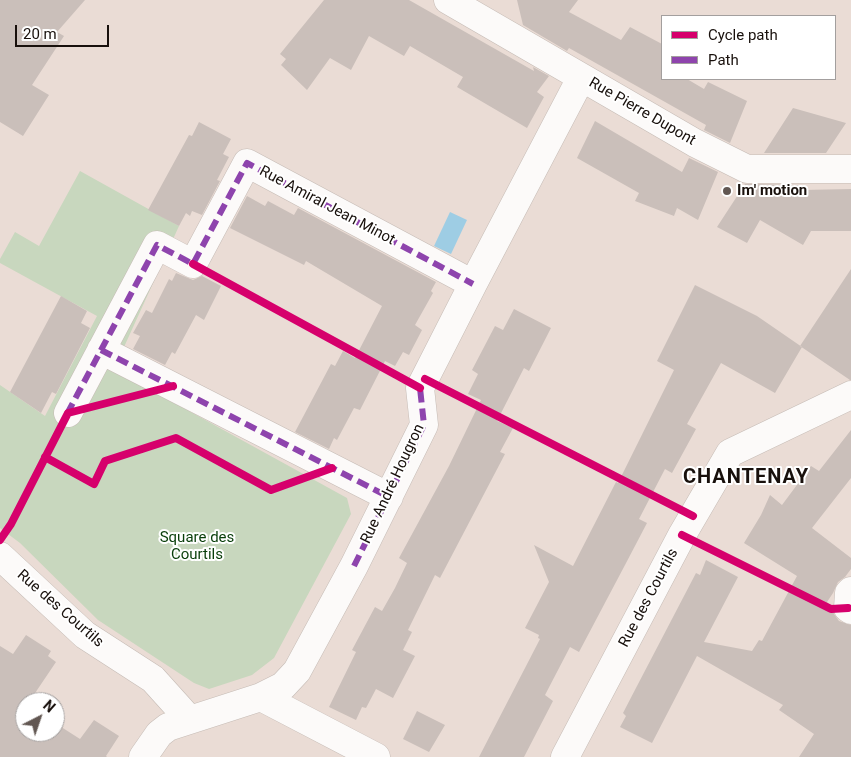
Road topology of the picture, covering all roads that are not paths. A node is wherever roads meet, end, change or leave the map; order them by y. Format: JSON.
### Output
{"nodes":[{"id":1,"x":448,"y":0,"type":"edge"},
{"id":2,"x":487,"y":9,"type":"edge"},
{"id":3,"x":582,"y":78,"type":"junction"},
{"id":4,"x":851,"y":170,"type":"edge"},
{"id":5,"x":473,"y":284,"type":"junction"},
{"id":6,"x":101,"y":350,"type":"junction"},
{"id":7,"x":851,"y":395,"type":"edge"},
{"id":8,"x":68,"y":413,"type":"dead end"},
{"id":9,"x":389,"y":497,"type":"junction"},
{"id":10,"x":0,"y":556,"type":"edge"},
{"id":11,"x":851,"y":591,"type":"edge"},
{"id":12,"x":851,"y":610,"type":"edge"},
{"id":13,"x":261,"y":697,"type":"junction"},
{"id":14,"x":189,"y":719,"type":"junction"},
{"id":15,"x":143,"y":757,"type":"edge"},
{"id":16,"x":376,"y":757,"type":"edge"},
{"id":17,"x":565,"y":757,"type":"edge"}],
"edges":[{"from":1,"to":2,"type":"street","name":"Rue Pierre Dupont"},
{"from":2,"to":3,"type":"street","name":"Rue Pierre Dupont"},
{"from":3,"to":4,"type":"street","name":"Rue Pierre Dupont"},
{"from":3,"to":5,"type":"street","name":"Rue André Hougron"},
{"from":5,"to":6,"type":"street","name":"Rue Amiral Jean Minot"},
{"from":5,"to":9,"type":"street","name":"Rue André Hougron"},
{"from":6,"to":8,"type":"street","name":"Rue Amiral Jean Minot"},
{"from":6,"to":9,"type":"street"},
{"from":7,"to":17,"type":"street","name":"Rue des Courtils"},
{"from":9,"to":13,"type":"street","name":"Rue André Hougron"},
{"from":10,"to":14,"type":"street","name":"Rue des Courtils"},
{"from":11,"to":12,"type":"street"},
{"from":13,"to":14,"type":"street","name":"Rue André Hougron"},
{"from":13,"to":16,"type":"street"},
{"from":14,"to":15,"type":"street","name":"Rue André Hougron"}]}
